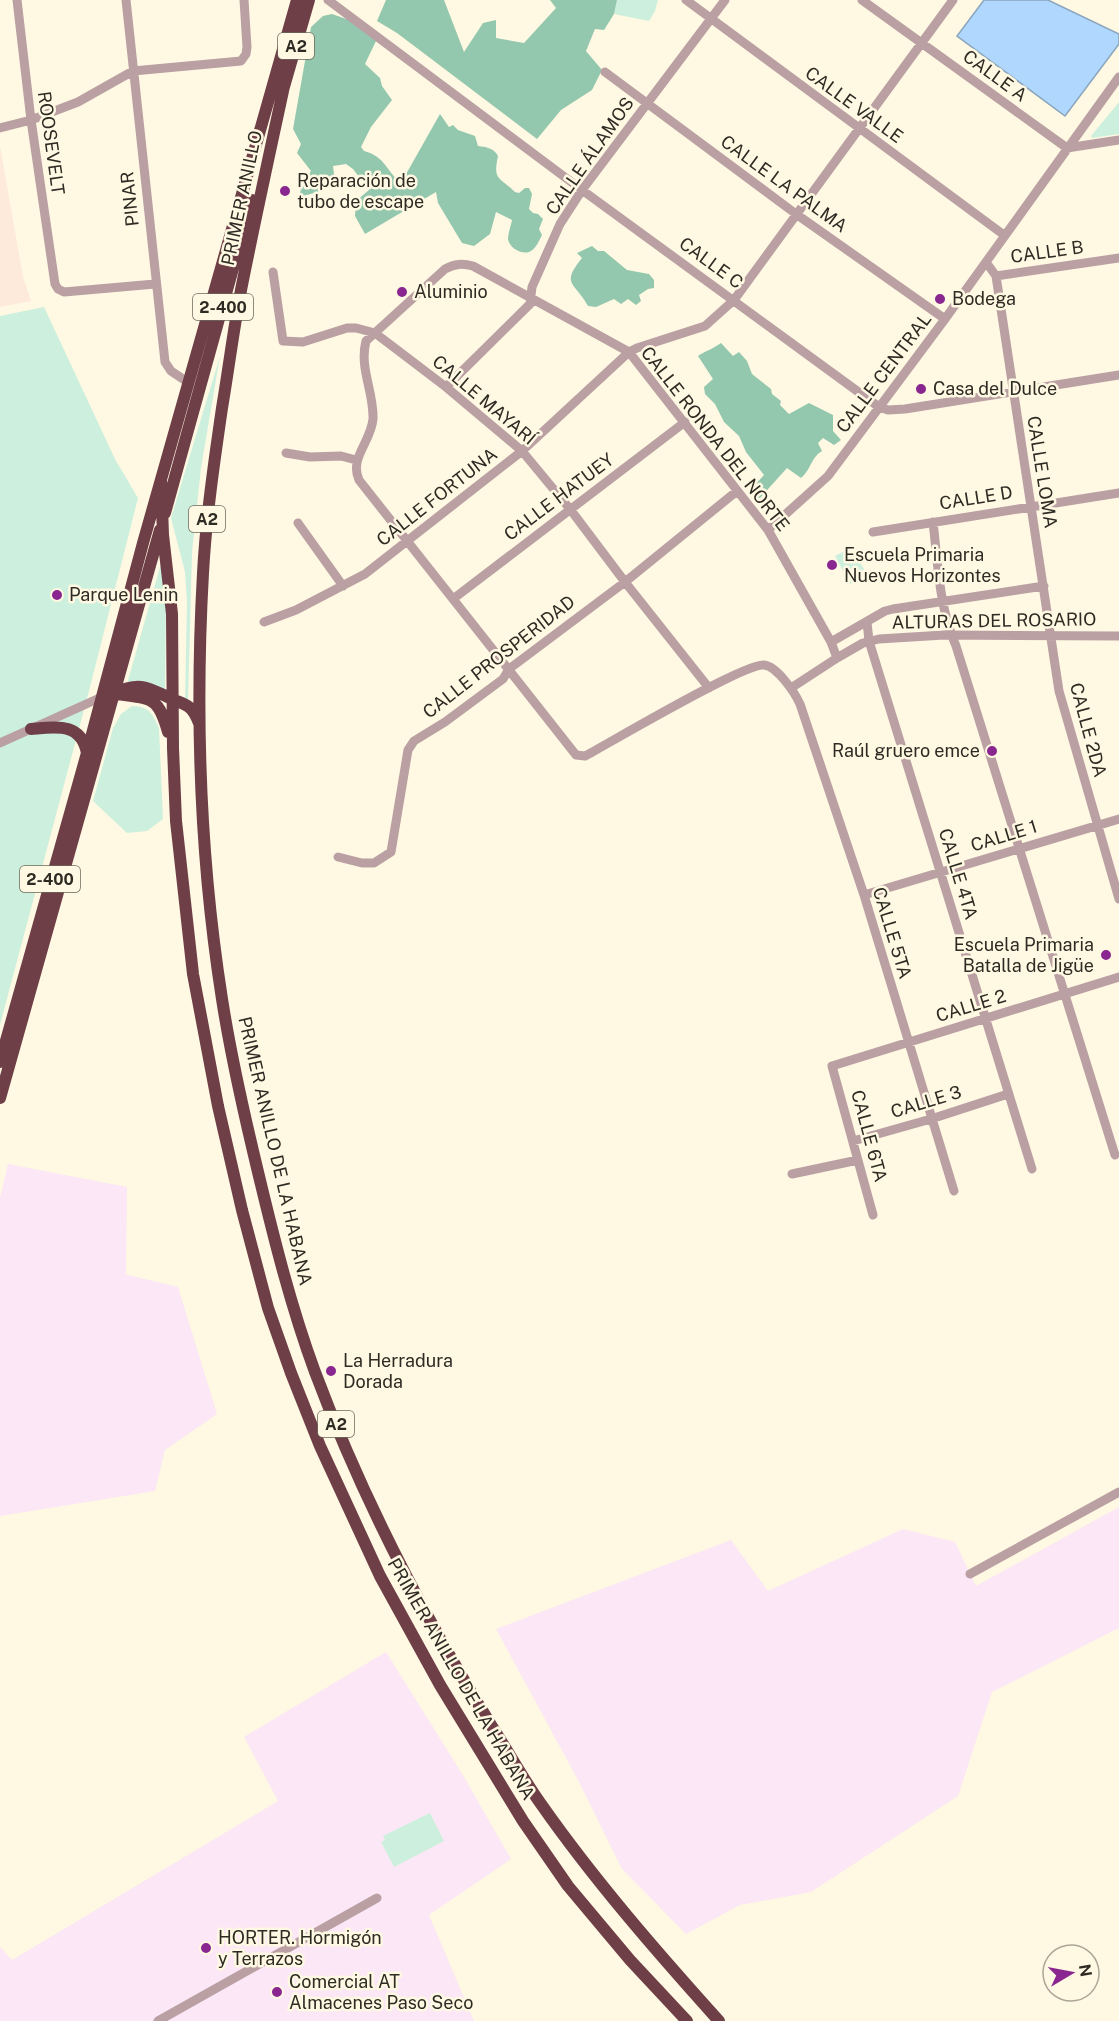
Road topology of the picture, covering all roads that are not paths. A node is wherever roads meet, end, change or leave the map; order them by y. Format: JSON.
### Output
{"nodes":[{"id":1,"x":17,"y":0,"type":"edge"},
{"id":2,"x":126,"y":0,"type":"edge"},
{"id":3,"x":244,"y":0,"type":"edge"},
{"id":4,"x":297,"y":0,"type":"edge"},
{"id":5,"x":309,"y":0,"type":"edge"},
{"id":6,"x":328,"y":0,"type":"edge"},
{"id":7,"x":686,"y":0,"type":"edge"},
{"id":8,"x":725,"y":0,"type":"edge"},
{"id":9,"x":862,"y":0,"type":"edge"},
{"id":10,"x":953,"y":0,"type":"edge"},
{"id":11,"x":710,"y":20,"type":"junction"},
{"id":12,"x":921,"y":43,"type":"junction"},
{"id":13,"x":133,"y":71,"type":"junction"},
{"id":14,"x":604,"y":72,"type":"dead end"},
{"id":15,"x":1119,"y":77,"type":"edge"},
{"id":16,"x":283,"y":91,"type":"junction"},
{"id":17,"x":647,"y":104,"type":"junction"},
{"id":18,"x":31,"y":120,"type":"junction"},
{"id":19,"x":0,"y":129,"type":"edge"},
{"id":20,"x":859,"y":129,"type":"junction"},
{"id":21,"x":1119,"y":140,"type":"edge"},
{"id":22,"x":1067,"y":148,"type":"junction"},
{"id":23,"x":582,"y":190,"type":"junction"},
{"id":24,"x":796,"y":214,"type":"junction"},
{"id":25,"x":1004,"y":235,"type":"junction"},
{"id":26,"x":1119,"y":258,"type":"edge"},
{"id":27,"x":986,"y":262,"type":"junction"},
{"id":28,"x":273,"y":272,"type":"dead end"},
{"id":29,"x":996,"y":276,"type":"junction"},
{"id":30,"x":155,"y":284,"type":"junction"},
{"id":31,"x":532,"y":299,"type":"junction"},
{"id":32,"x":734,"y":300,"type":"junction"},
{"id":33,"x":237,"y":313,"type":"joint"},
{"id":34,"x":945,"y":319,"type":"junction"},
{"id":35,"x":375,"y":333,"type":"junction"},
{"id":36,"x":629,"y":352,"type":"junction"},
{"id":37,"x":1119,"y":375,"type":"edge"},
{"id":38,"x":189,"y":382,"type":"junction"},
{"id":39,"x":446,"y":387,"type":"junction"},
{"id":40,"x":1012,"y":391,"type":"junction"},
{"id":41,"x":879,"y":407,"type":"junction"},
{"id":42,"x":685,"y":422,"type":"junction"},
{"id":43,"x":522,"y":451,"type":"junction"},
{"id":44,"x":286,"y":453,"type":"dead end"},
{"id":45,"x":356,"y":460,"type":"junction"},
{"id":46,"x":161,"y":479,"type":"junction"},
{"id":47,"x":737,"y":491,"type":"junction"},
{"id":48,"x":1119,"y":492,"type":"edge"},
{"id":49,"x":1031,"y":506,"type":"junction"},
{"id":50,"x":570,"y":508,"type":"junction"},
{"id":51,"x":933,"y":522,"type":"junction"},
{"id":52,"x":162,"y":523,"type":"junction"},
{"id":53,"x":298,"y":523,"type":"dead end"},
{"id":54,"x":768,"y":530,"type":"junction"},
{"id":55,"x":873,"y":532,"type":"dead end"},
{"id":56,"x":406,"y":542,"type":"junction"},
{"id":57,"x":625,"y":582,"type":"junction"},
{"id":58,"x":343,"y":586,"type":"junction"},
{"id":59,"x":1044,"y":586,"type":"junction"},
{"id":60,"x":453,"y":598,"type":"junction"},
{"id":61,"x":942,"y":601,"type":"junction"},
{"id":62,"x":264,"y":622,"type":"dead end"},
{"id":63,"x":867,"y":622,"type":"junction"},
{"id":64,"x":951,"y":636,"type":"junction"},
{"id":65,"x":1052,"y":636,"type":"junction"},
{"id":66,"x":1119,"y":636,"type":"edge"},
{"id":67,"x":869,"y":641,"type":"junction"},
{"id":68,"x":831,"y":642,"type":"junction"},
{"id":69,"x":837,"y":658,"type":"junction"},
{"id":70,"x":509,"y":669,"type":"junction"},
{"id":71,"x":709,"y":688,"type":"junction"},
{"id":72,"x":791,"y":688,"type":"junction"},
{"id":73,"x":108,"y":695,"type":"junction"},
{"id":74,"x":135,"y":696,"type":"junction"},
{"id":75,"x":172,"y":699,"type":"junction"},
{"id":76,"x":200,"y":727,"type":"junction"},
{"id":77,"x":31,"y":729,"type":"junction"},
{"id":78,"x":0,"y":743,"type":"edge"},
{"id":79,"x":173,"y":748,"type":"junction"},
{"id":80,"x":92,"y":752,"type":"junction"},
{"id":81,"x":1119,"y":819,"type":"edge"},
{"id":82,"x":1098,"y":825,"type":"junction"},
{"id":83,"x":1018,"y":850,"type":"junction"},
{"id":84,"x":338,"y":857,"type":"dead end"},
{"id":85,"x":941,"y":872,"type":"junction"},
{"id":86,"x":864,"y":895,"type":"junction"},
{"id":87,"x":1119,"y":899,"type":"edge"},
{"id":88,"x":1119,"y":976,"type":"edge"},
{"id":89,"x":1065,"y":993,"type":"junction"},
{"id":90,"x":985,"y":1018,"type":"junction"},
{"id":91,"x":908,"y":1043,"type":"junction"},
{"id":92,"x":0,"y":1062,"type":"edge"},
{"id":93,"x":832,"y":1066,"type":"joint"},
{"id":94,"x":1008,"y":1094,"type":"junction"},
{"id":95,"x":0,"y":1098,"type":"edge"},
{"id":96,"x":931,"y":1119,"type":"junction"},
{"id":97,"x":853,"y":1141,"type":"junction"},
{"id":98,"x":1115,"y":1155,"type":"dead end"},
{"id":99,"x":858,"y":1160,"type":"junction"},
{"id":100,"x":1032,"y":1169,"type":"dead end"},
{"id":101,"x":792,"y":1174,"type":"dead end"},
{"id":102,"x":954,"y":1191,"type":"dead end"},
{"id":103,"x":873,"y":1215,"type":"dead end"},
{"id":104,"x":1119,"y":1492,"type":"edge"},
{"id":105,"x":970,"y":1574,"type":"dead end"},
{"id":106,"x":376,"y":1898,"type":"dead end"},
{"id":107,"x":158,"y":2021,"type":"edge"},
{"id":108,"x":687,"y":2021,"type":"edge"},
{"id":109,"x":720,"y":2021,"type":"edge"}],
"edges":[{"from":1,"to":18,"type":"street","name":"ROOSEVELT"},
{"from":2,"to":13,"type":"street","name":"PINAR"},
{"from":3,"to":13,"type":"street"},
{"from":4,"to":38,"type":"highway","number":"A2"},
{"from":5,"to":16,"type":"highway","number":"A2"},
{"from":6,"to":23,"type":"street","name":"CALLE C"},
{"from":7,"to":11,"type":"street","name":"CALLE VALLE"},
{"from":8,"to":11,"type":"street","name":"CALLE ÁLAMOS"},
{"from":9,"to":12,"type":"street","name":"CALLE A"},
{"from":10,"to":12,"type":"street","name":"CALLE FORTUNA"},
{"from":11,"to":17,"type":"street","name":"CALLE ÁLAMOS"},
{"from":11,"to":20,"type":"street","name":"CALLE VALLE"},
{"from":12,"to":20,"type":"street","name":"CALLE FORTUNA"},
{"from":12,"to":22,"type":"street","name":"CALLE A"},
{"from":13,"to":18,"type":"street"},
{"from":13,"to":30,"type":"street","name":"PINAR"},
{"from":14,"to":17,"type":"street","name":"CALLE LA PALMA"},
{"from":15,"to":22,"type":"street","name":"CALLE CENTRAL"},
{"from":16,"to":33,"type":"highway","name":"PRIMER ANILLO","number":"A2"},
{"from":16,"to":52,"type":"highway","number":"2-400"},
{"from":17,"to":23,"type":"street","name":"CALLE ÁLAMOS"},
{"from":17,"to":24,"type":"street","name":"CALLE LA PALMA"},
{"from":18,"to":19,"type":"street"},
{"from":18,"to":30,"type":"street","name":"ROOSEVELT"},
{"from":20,"to":24,"type":"street","name":"CALLE FORTUNA"},
{"from":20,"to":25,"type":"street","name":"CALLE VALLE"},
{"from":21,"to":22,"type":"street"},
{"from":22,"to":25,"type":"street","name":"CALLE CENTRAL"},
{"from":23,"to":31,"type":"street","name":"CALLE ÁLAMOS"},
{"from":23,"to":32,"type":"street","name":"CALLE C"},
{"from":24,"to":32,"type":"street","name":"CALLE FORTUNA"},
{"from":24,"to":34,"type":"street","name":"CALLE LA PALMA"},
{"from":25,"to":27,"type":"street","name":"CALLE CENTRAL"},
{"from":26,"to":29,"type":"street","name":"CALLE B"},
{"from":27,"to":29,"type":"street","name":"CALLE B"},
{"from":27,"to":34,"type":"street","name":"CALLE CENTRAL"},
{"from":28,"to":35,"type":"street","name":"CALLE MAYARÍ"},
{"from":29,"to":40,"type":"street","name":"CALLE LOMA"},
{"from":30,"to":38,"type":"street","name":"PINAR"},
{"from":31,"to":35,"type":"street","name":"CALLE RONDA DEL NORTE"},
{"from":31,"to":36,"type":"street","name":"CALLE RONDA DEL NORTE"},
{"from":31,"to":39,"type":"street","name":"CALLE ÁLAMOS"},
{"from":32,"to":36,"type":"street","name":"CALLE FORTUNA"},
{"from":32,"to":41,"type":"street","name":"CALLE C"},
{"from":33,"to":76,"type":"highway","name":"PRIMER ANILLO DE LA HABANA","number":"A2"},
{"from":34,"to":41,"type":"street","name":"CALLE CENTRAL"},
{"from":35,"to":39,"type":"street","name":"CALLE MAYARÍ"},
{"from":35,"to":45,"type":"street"},
{"from":36,"to":42,"type":"street","name":"CALLE RONDA DEL NORTE"},
{"from":36,"to":43,"type":"street","name":"CALLE FORTUNA"},
{"from":37,"to":40,"type":"street"},
{"from":38,"to":46,"type":"highway","number":"A2"},
{"from":39,"to":43,"type":"street","name":"CALLE MAYARÍ"},
{"from":40,"to":41,"type":"street"},
{"from":40,"to":49,"type":"street","name":"CALLE LOMA"},
{"from":41,"to":54,"type":"street","name":"CALLE CENTRAL"},
{"from":42,"to":47,"type":"street","name":"CALLE RONDA DEL NORTE"},
{"from":42,"to":50,"type":"street","name":"CALLE HATUEY"},
{"from":43,"to":50,"type":"street","name":"CALLE MAYARÍ"},
{"from":43,"to":56,"type":"street","name":"CALLE FORTUNA"},
{"from":44,"to":45,"type":"street"},
{"from":45,"to":56,"type":"street"},
{"from":46,"to":52,"type":"highway","number":"A2"},
{"from":46,"to":73,"type":"highway","number":"2-400"},
{"from":47,"to":54,"type":"street","name":"CALLE RONDA DEL NORTE"},
{"from":47,"to":57,"type":"street","name":"CALLE PROSPERIDAD"},
{"from":48,"to":49,"type":"street","name":"CALLE D"},
{"from":49,"to":51,"type":"street","name":"CALLE D"},
{"from":49,"to":59,"type":"street","name":"CALLE LOMA"},
{"from":50,"to":57,"type":"street","name":"CALLE MAYARÍ"},
{"from":50,"to":60,"type":"street","name":"CALLE HATUEY"},
{"from":51,"to":55,"type":"street","name":"CALLE D"},
{"from":51,"to":61,"type":"street"},
{"from":52,"to":73,"type":"highway","number":"2-400"},
{"from":52,"to":75,"type":"highway","number":"A2"},
{"from":53,"to":58,"type":"street"},
{"from":54,"to":68,"type":"street","name":"CALLE RONDA DEL NORTE"},
{"from":56,"to":58,"type":"street","name":"CALLE FORTUNA"},
{"from":56,"to":60,"type":"street"},
{"from":57,"to":70,"type":"street","name":"CALLE PROSPERIDAD"},
{"from":57,"to":71,"type":"street","name":"CALLE MAYARÍ"},
{"from":58,"to":62,"type":"street","name":"CALLE FORTUNA"},
{"from":59,"to":61,"type":"street"},
{"from":59,"to":65,"type":"street","name":"CALLE LOMA"},
{"from":60,"to":70,"type":"street"},
{"from":61,"to":63,"type":"street"},
{"from":61,"to":64,"type":"street"},
{"from":63,"to":67,"type":"street","name":"CALLE 4TA"},
{"from":63,"to":68,"type":"street"},
{"from":64,"to":65,"type":"street","name":"ALTURAS DEL ROSARIO"},
{"from":64,"to":67,"type":"street","name":"ALTURAS DEL ROSARIO"},
{"from":64,"to":83,"type":"street"},
{"from":65,"to":66,"type":"street","name":"ALTURAS DEL ROSARIO"},
{"from":65,"to":82,"type":"street","name":"CALLE 2DA"},
{"from":67,"to":69,"type":"street","name":"ALTURAS DEL ROSARIO"},
{"from":67,"to":85,"type":"street","name":"CALLE 4TA"},
{"from":68,"to":69,"type":"street","name":"CALLE RONDA DEL NORTE"},
{"from":69,"to":72,"type":"street","name":"ALTURAS DEL ROSARIO"},
{"from":70,"to":71,"type":"street"},
{"from":70,"to":84,"type":"street","name":"CALLE PROSPERIDAD"},
{"from":71,"to":72,"type":"street"},
{"from":72,"to":86,"type":"street","name":"CALLE 5TA"},
{"from":73,"to":74,"type":"highway"},
{"from":73,"to":75,"type":"highway"},
{"from":73,"to":77,"type":"street"},
{"from":73,"to":80,"type":"highway","number":"2-400"},
{"from":74,"to":79,"type":"highway"},
{"from":74,"to":80,"type":"highway"},
{"from":75,"to":76,"type":"highway"},
{"from":75,"to":79,"type":"highway","number":"A2"},
{"from":76,"to":109,"type":"highway","name":"PRIMER ANILLO DE LA HABANA","number":"A2"},
{"from":77,"to":78,"type":"street"},
{"from":77,"to":80,"type":"highway"},
{"from":79,"to":108,"type":"highway","name":"PRIMER ANILLO DE LA HABANA","number":"A2"},
{"from":80,"to":92,"type":"highway","number":"2-400"},
{"from":80,"to":95,"type":"highway","number":"2-400"},
{"from":81,"to":82,"type":"street","name":"CALLE 1"},
{"from":82,"to":83,"type":"street","name":"CALLE 1"},
{"from":82,"to":87,"type":"street","name":"CALLE 2DA"},
{"from":83,"to":85,"type":"street","name":"CALLE 1"},
{"from":83,"to":89,"type":"street"},
{"from":85,"to":86,"type":"street","name":"CALLE 1"},
{"from":85,"to":90,"type":"street","name":"CALLE 4TA"},
{"from":86,"to":91,"type":"street","name":"CALLE 5TA"},
{"from":88,"to":89,"type":"street","name":"CALLE 2"},
{"from":89,"to":90,"type":"street","name":"CALLE 2"},
{"from":89,"to":98,"type":"street"},
{"from":90,"to":91,"type":"street","name":"CALLE 2"},
{"from":90,"to":94,"type":"street","name":"CALLE 4TA"},
{"from":91,"to":93,"type":"street","name":"CALLE 2"},
{"from":91,"to":96,"type":"street","name":"CALLE 5TA"},
{"from":93,"to":97,"type":"street","name":"CALLE 6TA"},
{"from":94,"to":96,"type":"street","name":"CALLE 3"},
{"from":94,"to":100,"type":"street","name":"CALLE 4TA"},
{"from":96,"to":97,"type":"street","name":"CALLE 3"},
{"from":96,"to":102,"type":"street","name":"CALLE 5TA"},
{"from":97,"to":99,"type":"street","name":"CALLE 6TA"},
{"from":99,"to":101,"type":"street"},
{"from":99,"to":103,"type":"street","name":"CALLE 6TA"},
{"from":104,"to":105,"type":"street"},
{"from":106,"to":107,"type":"street"}]}
